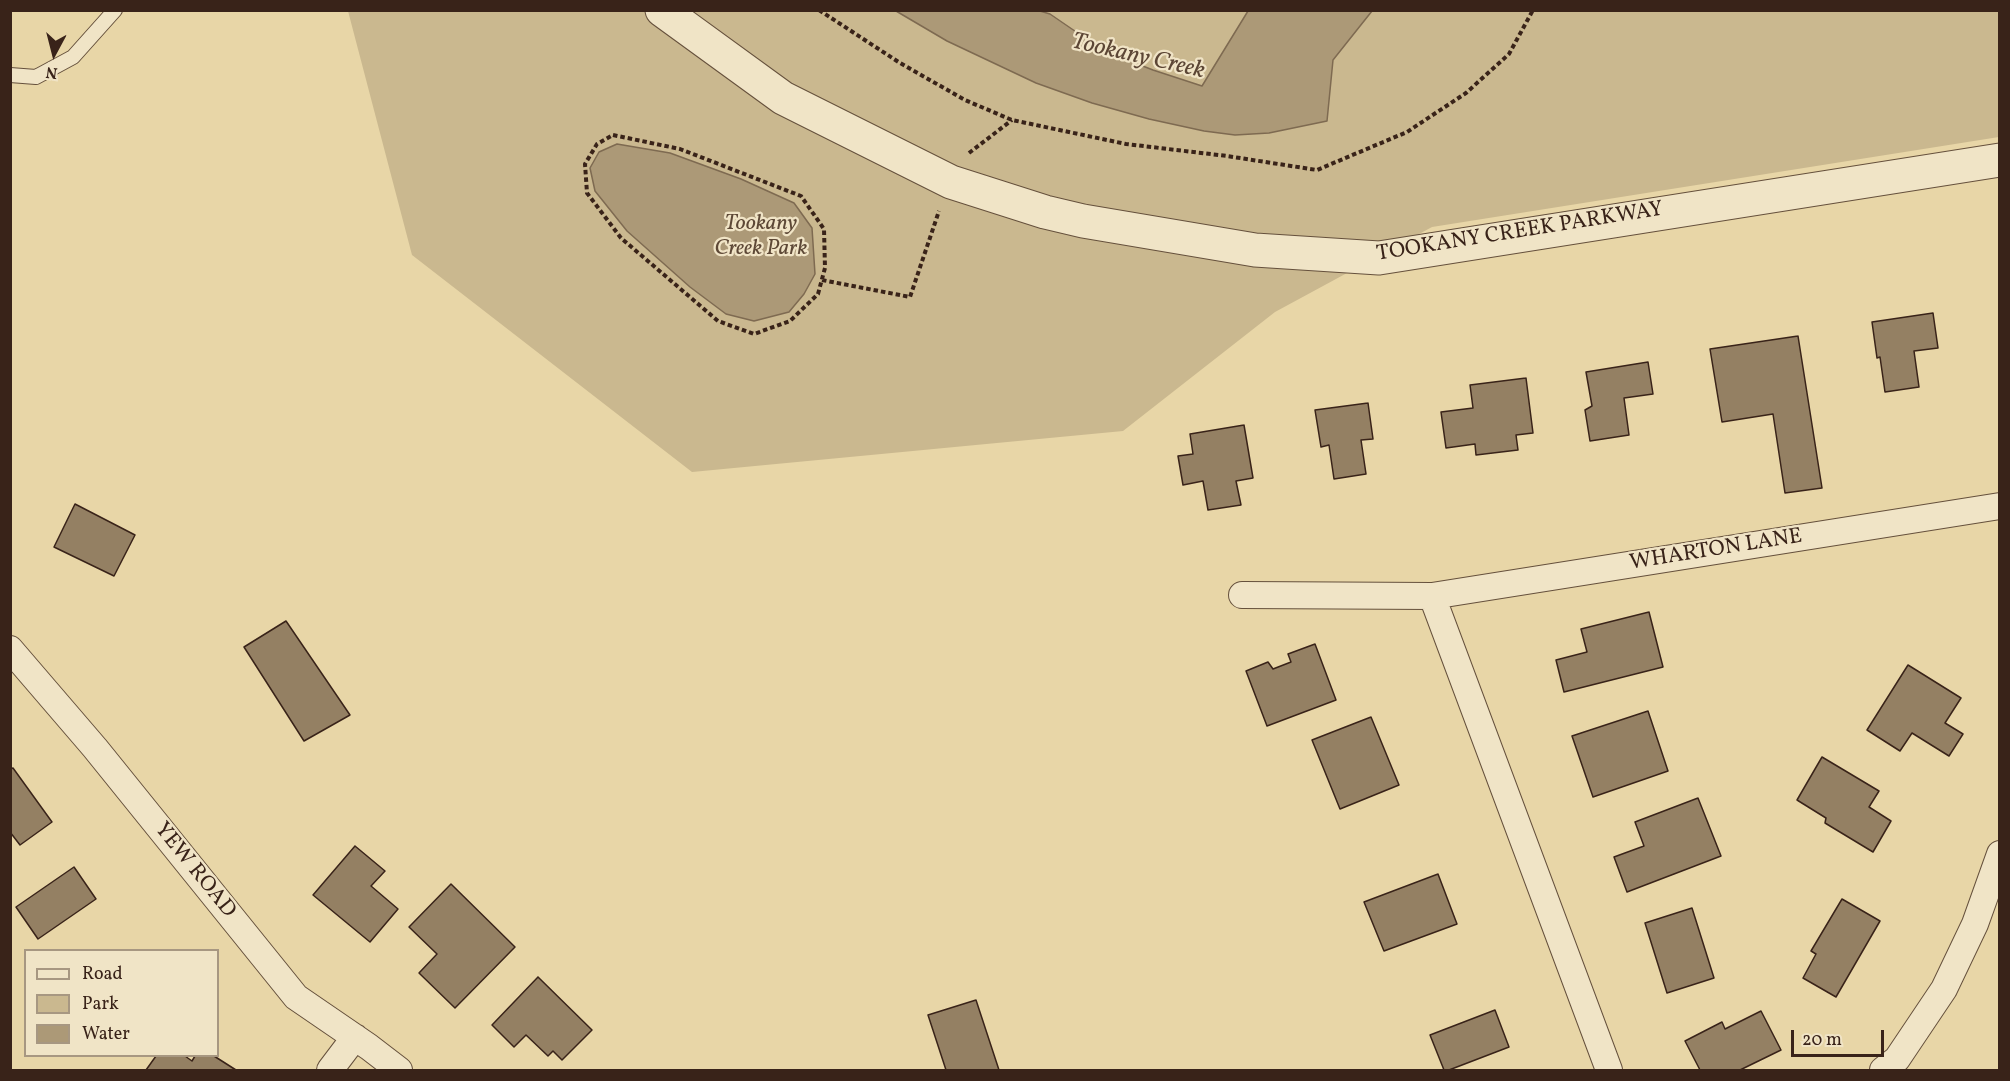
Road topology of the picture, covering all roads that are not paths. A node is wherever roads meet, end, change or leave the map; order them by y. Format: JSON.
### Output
{"nodes":[{"id":1,"x":115,"y":10,"type":"edge"},
{"id":2,"x":662,"y":10,"type":"edge"},
{"id":3,"x":10,"y":75,"type":"edge"},
{"id":4,"x":2000,"y":160,"type":"edge"},
{"id":5,"x":2000,"y":506,"type":"edge"},
{"id":6,"x":1242,"y":595,"type":"dead end"},
{"id":7,"x":1432,"y":596,"type":"junction"},
{"id":8,"x":10,"y":649,"type":"edge"},
{"id":9,"x":2000,"y":854,"type":"edge"},
{"id":10,"x":355,"y":1037,"type":"junction"},
{"id":11,"x":330,"y":1071,"type":"edge"},
{"id":12,"x":399,"y":1071,"type":"edge"},
{"id":13,"x":1609,"y":1071,"type":"edge"},
{"id":14,"x":1883,"y":1071,"type":"edge"}],
"edges":[{"from":1,"to":3,"type":"lane"},
{"from":2,"to":4,"type":"street","name":"TOOKANY CREEK PARKWAY"},
{"from":5,"to":7,"type":"street","name":"WHARTON LANE"},
{"from":6,"to":7,"type":"street","name":"WHARTON LANE"},
{"from":7,"to":13,"type":"street"},
{"from":8,"to":10,"type":"street","name":"YEW ROAD"},
{"from":9,"to":14,"type":"street"},
{"from":10,"to":11,"type":"street"},
{"from":10,"to":12,"type":"street","name":"YEW ROAD"}]}
